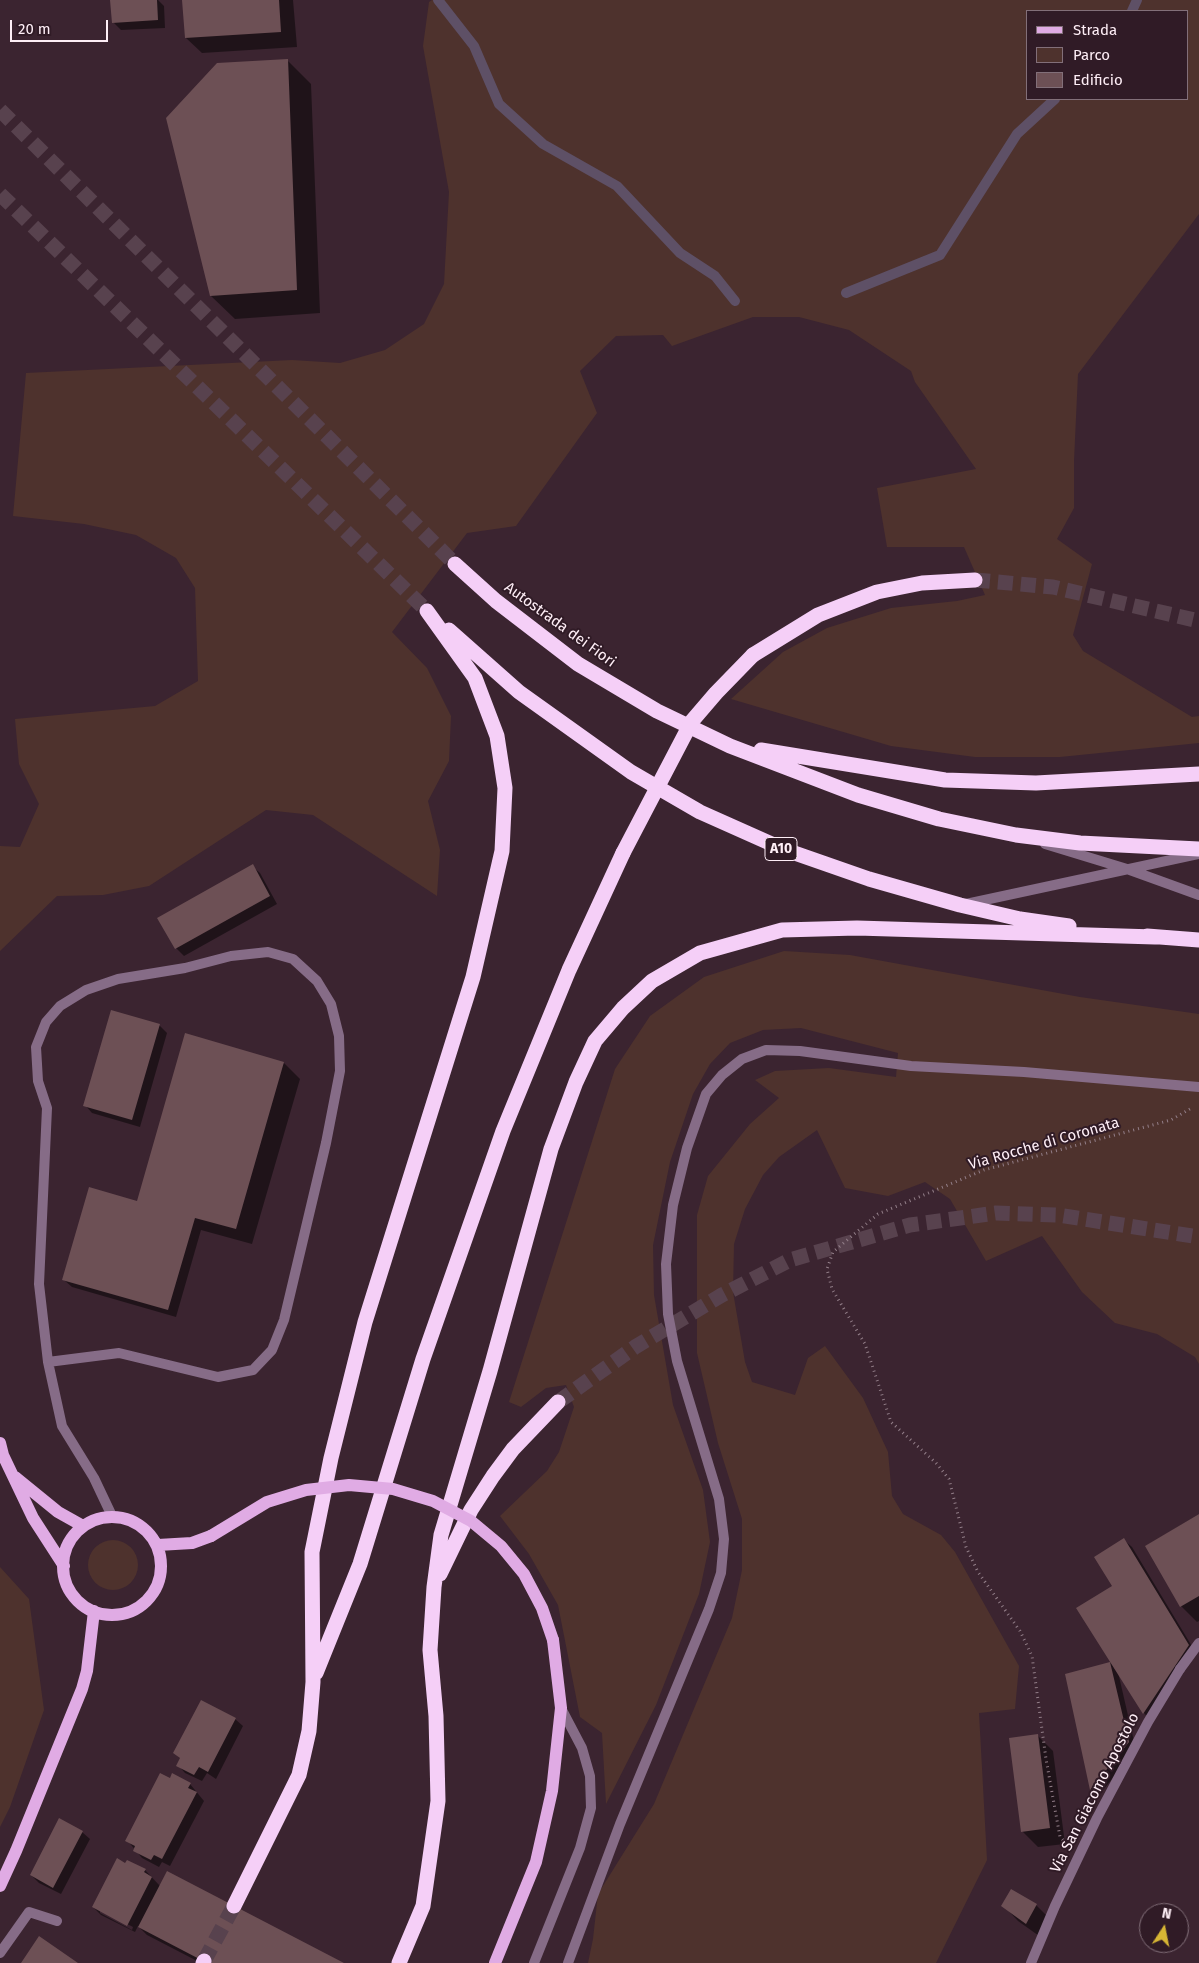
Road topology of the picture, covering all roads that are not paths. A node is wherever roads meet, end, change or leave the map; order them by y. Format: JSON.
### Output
{"nodes":[{"id":1,"x":455,"y":564,"type":"tunnel mouth"},
{"id":2,"x":975,"y":580,"type":"tunnel mouth"},
{"id":3,"x":730,"y":746,"type":"junction"},
{"id":4,"x":1199,"y":774,"type":"edge"},
{"id":5,"x":1016,"y":835,"type":"junction"},
{"id":6,"x":1199,"y":849,"type":"edge"},
{"id":7,"x":1199,"y":854,"type":"edge"},
{"id":8,"x":1127,"y":869,"type":"junction"},
{"id":9,"x":1199,"y":895,"type":"edge"},
{"id":10,"x":960,"y":905,"type":"junction"},
{"id":11,"x":1155,"y":937,"type":"junction"},
{"id":12,"x":1199,"y":940,"type":"edge"},
{"id":13,"x":1199,"y":1087,"type":"edge"},
{"id":14,"x":48,"y":1362,"type":"junction"},
{"id":15,"x":558,"y":1402,"type":"tunnel mouth"},
{"id":16,"x":0,"y":1443,"type":"edge"},
{"id":17,"x":12,"y":1473,"type":"junction"},
{"id":18,"x":112,"y":1516,"type":"junction"},
{"id":19,"x":83,"y":1526,"type":"junction"},
{"id":20,"x":158,"y":1545,"type":"junction"},
{"id":21,"x":64,"y":1566,"type":"junction"},
{"id":22,"x":434,"y":1587,"type":"junction"},
{"id":23,"x":94,"y":1611,"type":"junction"},
{"id":24,"x":1199,"y":1643,"type":"edge"},
{"id":25,"x":313,"y":1682,"type":"junction"},
{"id":26,"x":560,"y":1708,"type":"junction"},
{"id":27,"x":0,"y":1886,"type":"edge"},
{"id":28,"x":234,"y":1906,"type":"tunnel mouth"},
{"id":29,"x":57,"y":1921,"type":"dead end"},
{"id":30,"x":0,"y":1954,"type":"edge"},
{"id":31,"x":399,"y":1963,"type":"edge"},
{"id":32,"x":495,"y":1963,"type":"edge"},
{"id":33,"x":534,"y":1963,"type":"edge"},
{"id":34,"x":568,"y":1963,"type":"edge"},
{"id":35,"x":1031,"y":1963,"type":"edge"}],
"edges":[{"from":1,"to":3,"type":"highway","name":"Autostrada dei Fiori"},
{"from":2,"to":25,"type":"highway","bridge":true},
{"from":3,"to":4,"type":"highway"},
{"from":3,"to":5,"type":"highway"},
{"from":5,"to":6,"type":"highway"},
{"from":5,"to":8,"type":"street"},
{"from":7,"to":8,"type":"street"},
{"from":8,"to":9,"type":"street"},
{"from":8,"to":10,"type":"street"},
{"from":10,"to":11,"type":"highway","number":"A10"},
{"from":10,"to":25,"type":"highway","number":"A10"},
{"from":11,"to":12,"type":"highway","number":"A10"},
{"from":11,"to":22,"type":"highway"},
{"from":13,"to":34,"type":"street"},
{"from":14,"to":14,"type":"street"},
{"from":14,"to":18,"type":"street"},
{"from":15,"to":22,"type":"highway"},
{"from":16,"to":17,"type":"main road"},
{"from":17,"to":19,"type":"main road"},
{"from":17,"to":21,"type":"main road"},
{"from":18,"to":19,"type":"main road"},
{"from":18,"to":20,"type":"main road"},
{"from":19,"to":21,"type":"main road"},
{"from":20,"to":23,"type":"main road"},
{"from":20,"to":26,"type":"main road","bridge":true},
{"from":21,"to":23,"type":"main road"},
{"from":22,"to":31,"type":"highway"},
{"from":23,"to":27,"type":"main road"},
{"from":24,"to":35,"type":"street","name":"Via San Giacomo Apostolo"},
{"from":25,"to":28,"type":"highway"},
{"from":26,"to":32,"type":"main road"},
{"from":26,"to":33,"type":"street"},
{"from":29,"to":30,"type":"street"}]}
